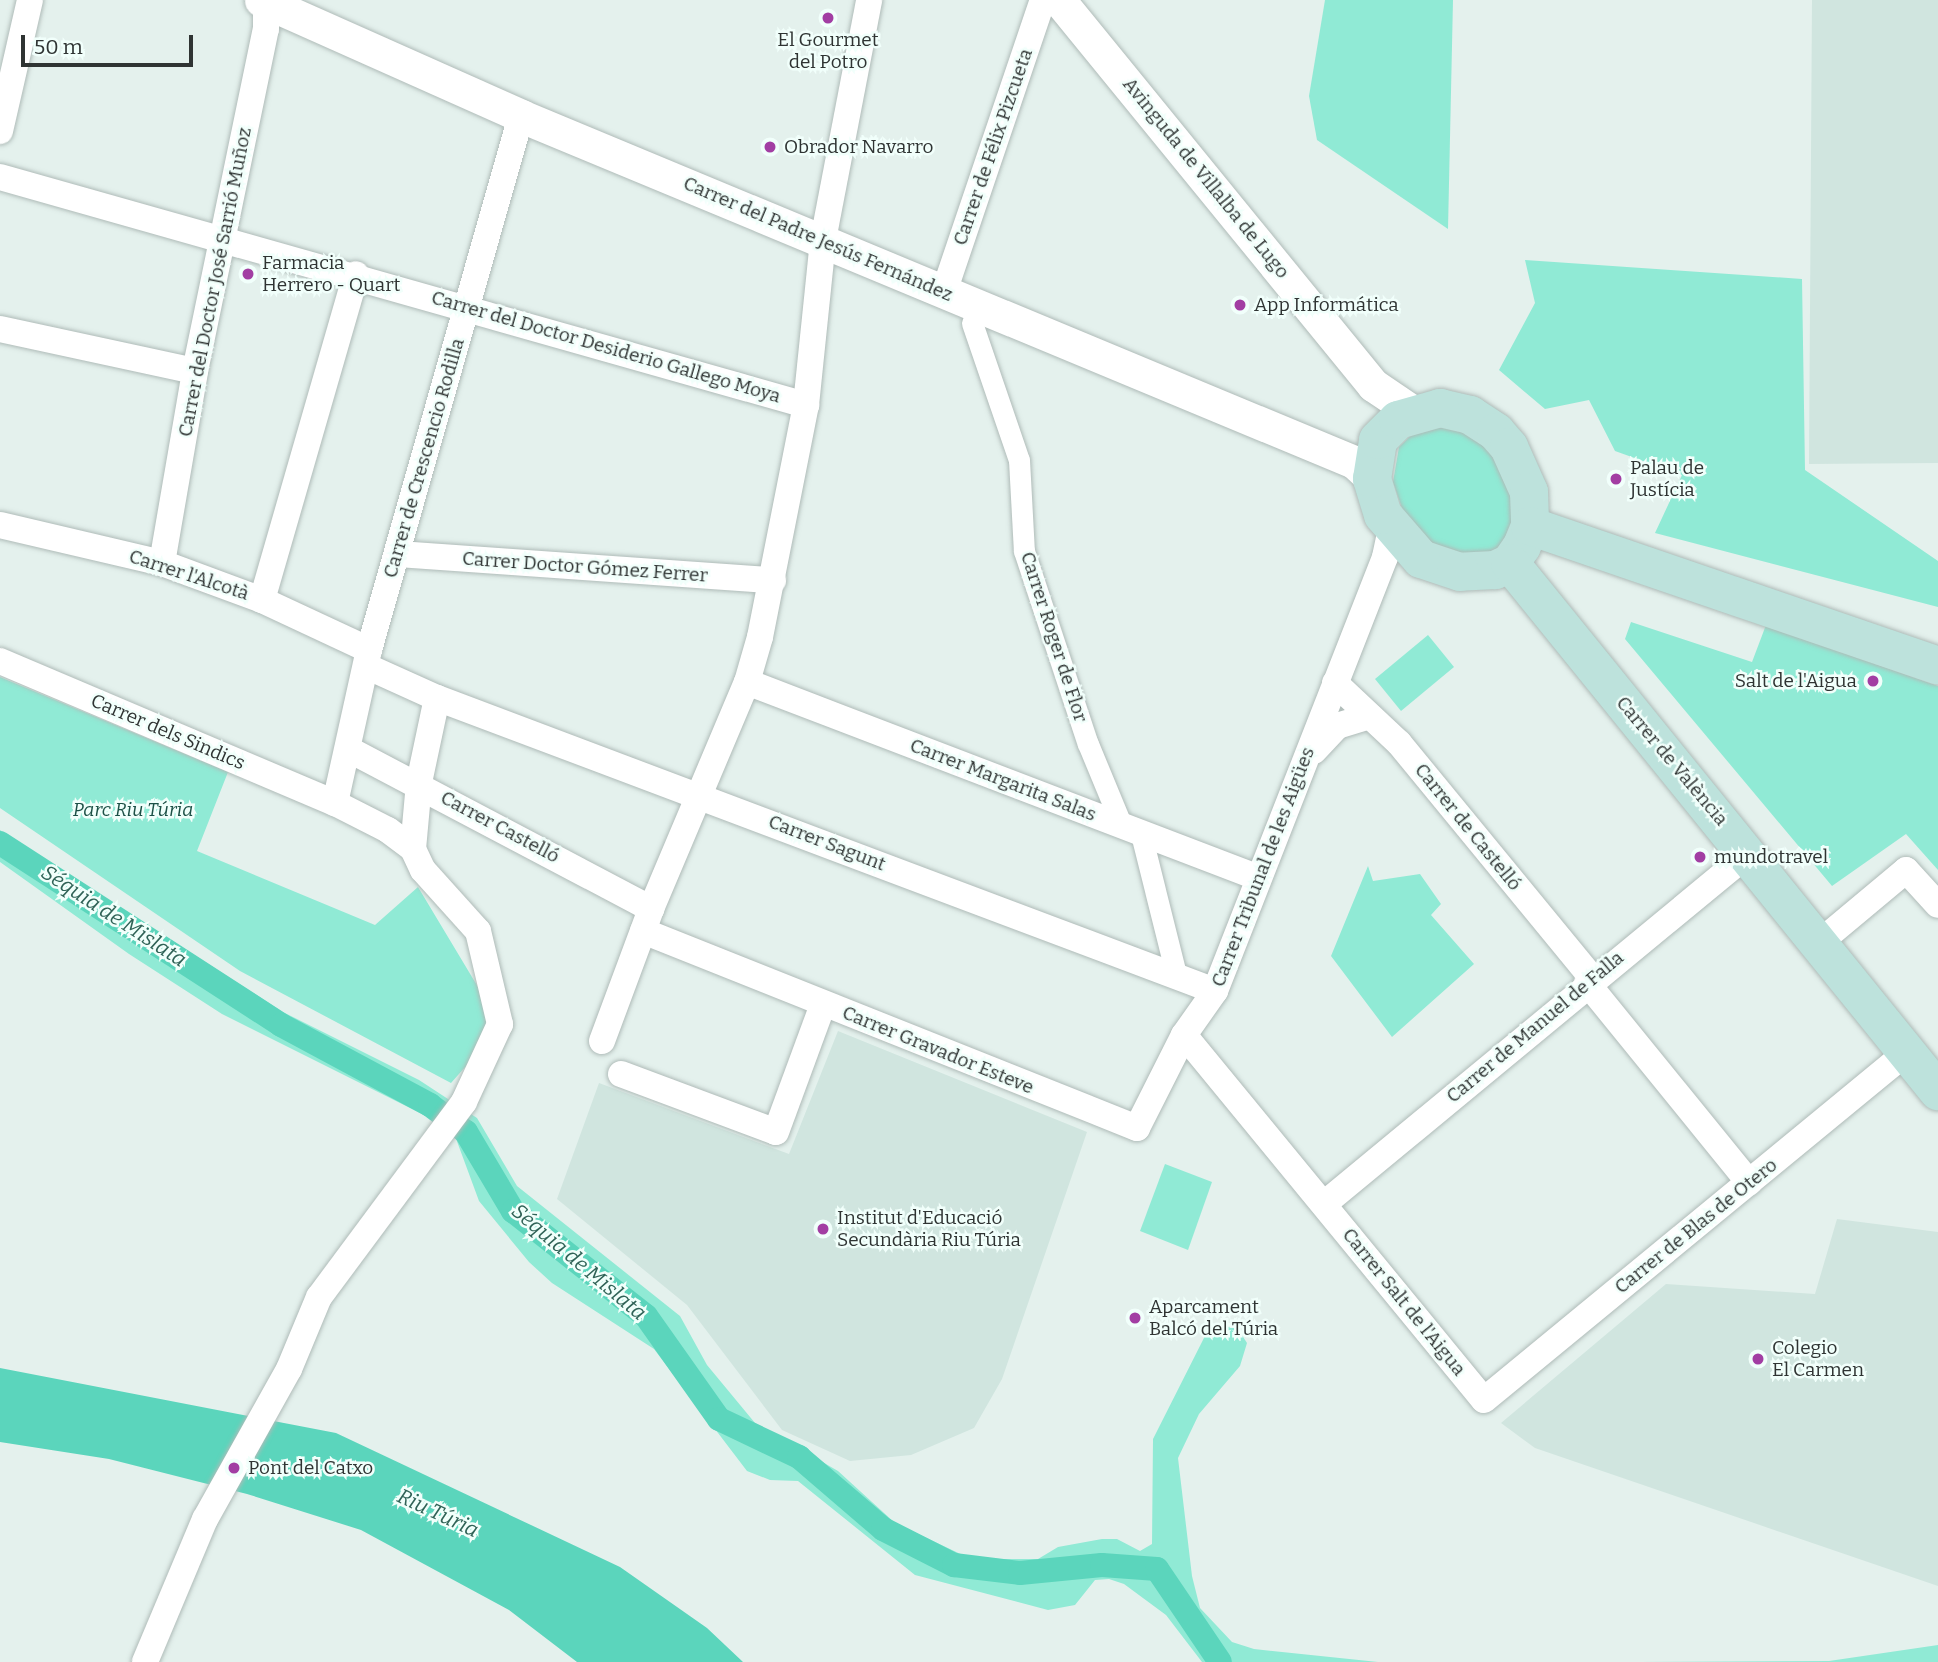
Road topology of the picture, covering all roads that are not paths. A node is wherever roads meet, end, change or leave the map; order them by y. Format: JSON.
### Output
{"nodes":[{"id":1,"x":30,"y":0,"type":"edge"},
{"id":2,"x":869,"y":0,"type":"edge"},
{"id":3,"x":1043,"y":0,"type":"edge"},
{"id":4,"x":1059,"y":0,"type":"edge"},
{"id":5,"x":264,"y":1,"type":"edge"},
{"id":6,"x":1079,"y":14,"type":"edge"},
{"id":7,"x":521,"y":116,"type":"junction"},
{"id":8,"x":0,"y":131,"type":"edge"},
{"id":9,"x":0,"y":177,"type":"edge"},
{"id":10,"x":222,"y":237,"type":"junction"},
{"id":11,"x":823,"y":240,"type":"junction"},
{"id":12,"x":356,"y":274,"type":"junction"},
{"id":13,"x":936,"y":288,"type":"junction"},
{"id":14,"x":467,"y":307,"type":"junction"},
{"id":15,"x":972,"y":323,"type":"dead end"},
{"id":16,"x":0,"y":329,"type":"edge"},
{"id":17,"x":195,"y":371,"type":"junction"},
{"id":18,"x":806,"y":405,"type":"junction"},
{"id":19,"x":1413,"y":412,"type":"junction"},
{"id":20,"x":1372,"y":479,"type":"junction"},
{"id":21,"x":0,"y":525,"type":"edge"},
{"id":22,"x":1530,"y":526,"type":"junction"},
{"id":23,"x":1391,"y":528,"type":"junction"},
{"id":24,"x":397,"y":554,"type":"junction"},
{"id":25,"x":162,"y":563,"type":"junction"},
{"id":26,"x":1510,"y":563,"type":"junction"},
{"id":27,"x":773,"y":580,"type":"junction"},
{"id":28,"x":262,"y":600,"type":"junction"},
{"id":29,"x":368,"y":658,"type":"junction"},
{"id":30,"x":0,"y":661,"type":"edge"},
{"id":31,"x":1938,"y":666,"type":"edge"},
{"id":32,"x":747,"y":682,"type":"junction"},
{"id":33,"x":1335,"y":682,"type":"junction"},
{"id":34,"x":437,"y":698,"type":"junction"},
{"id":35,"x":1368,"y":716,"type":"junction"},
{"id":36,"x":348,"y":749,"type":"junction"},
{"id":37,"x":1304,"y":763,"type":"junction"},
{"id":38,"x":419,"y":783,"type":"junction"},
{"id":39,"x":700,"y":795,"type":"junction"},
{"id":40,"x":335,"y":803,"type":"junction"},
{"id":41,"x":1131,"y":830,"type":"junction"},
{"id":42,"x":413,"y":849,"type":"junction"},
{"id":43,"x":1748,"y":854,"type":"junction"},
{"id":44,"x":1259,"y":878,"type":"junction"},
{"id":45,"x":1938,"y":905,"type":"edge"},
{"id":46,"x":647,"y":920,"type":"junction"},
{"id":47,"x":1820,"y":942,"type":"junction"},
{"id":48,"x":1177,"y":978,"type":"junction"},
{"id":49,"x":1590,"y":981,"type":"junction"},
{"id":50,"x":1215,"y":991,"type":"junction"},
{"id":51,"x":823,"y":1004,"type":"junction"},
{"id":52,"x":1184,"y":1035,"type":"junction"},
{"id":53,"x":602,"y":1041,"type":"dead end"},
{"id":54,"x":1907,"y":1052,"type":"junction"},
{"id":55,"x":621,"y":1074,"type":"dead end"},
{"id":56,"x":1938,"y":1091,"type":"edge"},
{"id":57,"x":1749,"y":1182,"type":"junction"},
{"id":58,"x":1324,"y":1203,"type":"junction"},
{"id":59,"x":1484,"y":1400,"type":"joint"},
{"id":60,"x":145,"y":1662,"type":"edge"}],
"edges":[{"from":1,"to":8,"type":"street"},
{"from":2,"to":11,"type":"street"},
{"from":3,"to":13,"type":"street","name":"Carrer de Félix Pizcueta"},
{"from":4,"to":6,"type":"street","name":"Avinguda de Villalba de Lugo"},
{"from":5,"to":7,"type":"street","name":"Carrer del Padre Jesús Fernández"},
{"from":5,"to":10,"type":"street","name":"Carrer del Doctor José Sarrió Muñoz"},
{"from":6,"to":19,"type":"street","name":"Avinguda de Villalba de Lugo"},
{"from":7,"to":11,"type":"street","name":"Carrer del Padre Jesús Fernández"},
{"from":7,"to":14,"type":"street","name":"Carrer de Crescencio Rodilla"},
{"from":9,"to":10,"type":"street","name":"Carrer del Doctor Desiderio Gallego Moya"},
{"from":10,"to":12,"type":"street","name":"Carrer del Doctor Desiderio Gallego Moya"},
{"from":10,"to":17,"type":"street","name":"Carrer del Doctor José Sarrió Muñoz"},
{"from":11,"to":13,"type":"street","name":"Carrer del Padre Jesús Fernández"},
{"from":11,"to":18,"type":"street"},
{"from":12,"to":14,"type":"street","name":"Carrer del Doctor Desiderio Gallego Moya"},
{"from":12,"to":28,"type":"street"},
{"from":13,"to":20,"type":"street","name":"Carrer del Padre Jesús Fernández"},
{"from":14,"to":18,"type":"street","name":"Carrer del Doctor Desiderio Gallego Moya"},
{"from":14,"to":24,"type":"street","name":"Carrer de Crescencio Rodilla"},
{"from":15,"to":41,"type":"street","name":"Carrer Roger de Flor"},
{"from":16,"to":17,"type":"street"},
{"from":17,"to":25,"type":"street","name":"Carrer del Doctor José Sarrió Muñoz"},
{"from":18,"to":27,"type":"street"},
{"from":19,"to":20,"type":"main road"},
{"from":19,"to":22,"type":"main road"},
{"from":20,"to":23,"type":"main road"},
{"from":21,"to":25,"type":"street","name":"Carrer l'Alcotà"},
{"from":22,"to":26,"type":"main road"},
{"from":22,"to":31,"type":"main road"},
{"from":23,"to":26,"type":"main road"},
{"from":23,"to":33,"type":"street","name":"Carrer Tribunal de les Aigües"},
{"from":24,"to":27,"type":"street","name":"Carrer Doctor Gómez Ferrer"},
{"from":24,"to":29,"type":"street","name":"Carrer de Crescencio Rodilla"},
{"from":25,"to":28,"type":"street","name":"Carrer l'Alcotà"},
{"from":26,"to":43,"type":"main road","name":"Carrer de València"},
{"from":27,"to":32,"type":"street"},
{"from":28,"to":29,"type":"street","name":"Carrer l'Alcotà"},
{"from":29,"to":34,"type":"street","name":"Carrer l'Alcotà"},
{"from":29,"to":36,"type":"street","name":"Carrer de Crescencio Rodilla"},
{"from":30,"to":40,"type":"street","name":"Carrer dels Sindics"},
{"from":32,"to":39,"type":"street"},
{"from":32,"to":41,"type":"street","name":"Carrer Margarita Salas"},
{"from":33,"to":35,"type":"street","name":"Carrer de Castelló"},
{"from":33,"to":37,"type":"street","name":"Carrer Tribunal de les Aigües"},
{"from":34,"to":38,"type":"street"},
{"from":34,"to":39,"type":"street","name":"Carrer Sagunt"},
{"from":35,"to":37,"type":"street"},
{"from":35,"to":49,"type":"street","name":"Carrer de Castelló"},
{"from":36,"to":38,"type":"street","name":"Carrer Castelló"},
{"from":36,"to":40,"type":"street","name":"Carrer de Crescencio Rodilla"},
{"from":37,"to":44,"type":"street","name":"Carrer Tribunal de les Aigües"},
{"from":38,"to":42,"type":"street"},
{"from":38,"to":46,"type":"street","name":"Carrer Castelló"},
{"from":39,"to":46,"type":"street"},
{"from":39,"to":48,"type":"street","name":"Carrer Sagunt"},
{"from":40,"to":42,"type":"street","name":"Carrer dels Sindics"},
{"from":41,"to":44,"type":"street","name":"Carrer Margarita Salas"},
{"from":41,"to":48,"type":"street","name":"Carrer Roger de Flor"},
{"from":42,"to":60,"type":"street"},
{"from":43,"to":47,"type":"main road","name":"Carrer de València"},
{"from":43,"to":49,"type":"street","name":"Carrer de Manuel de Falla"},
{"from":44,"to":50,"type":"street","name":"Carrer Tribunal de les Aigües"},
{"from":45,"to":47,"type":"street"},
{"from":46,"to":51,"type":"street","name":"Carrer Gravador Esteve"},
{"from":46,"to":53,"type":"street"},
{"from":47,"to":54,"type":"main road","name":"Carrer de València"},
{"from":48,"to":50,"type":"street","name":"Carrer Sagunt"},
{"from":49,"to":57,"type":"street","name":"Carrer de Castelló"},
{"from":49,"to":58,"type":"street","name":"Carrer de Manuel de Falla"},
{"from":50,"to":52,"type":"street","name":"Carrer Tribunal de les Aigües"},
{"from":51,"to":52,"type":"street","name":"Carrer Gravador Esteve"},
{"from":51,"to":55,"type":"street"},
{"from":52,"to":58,"type":"street"},
{"from":54,"to":56,"type":"main road","name":"Carrer de València"},
{"from":54,"to":57,"type":"street","name":"Carrer de Blas de Otero"},
{"from":57,"to":59,"type":"street","name":"Carrer de Blas de Otero"},
{"from":58,"to":59,"type":"street","name":"Carrer Salt de l'Aigua"}]}
